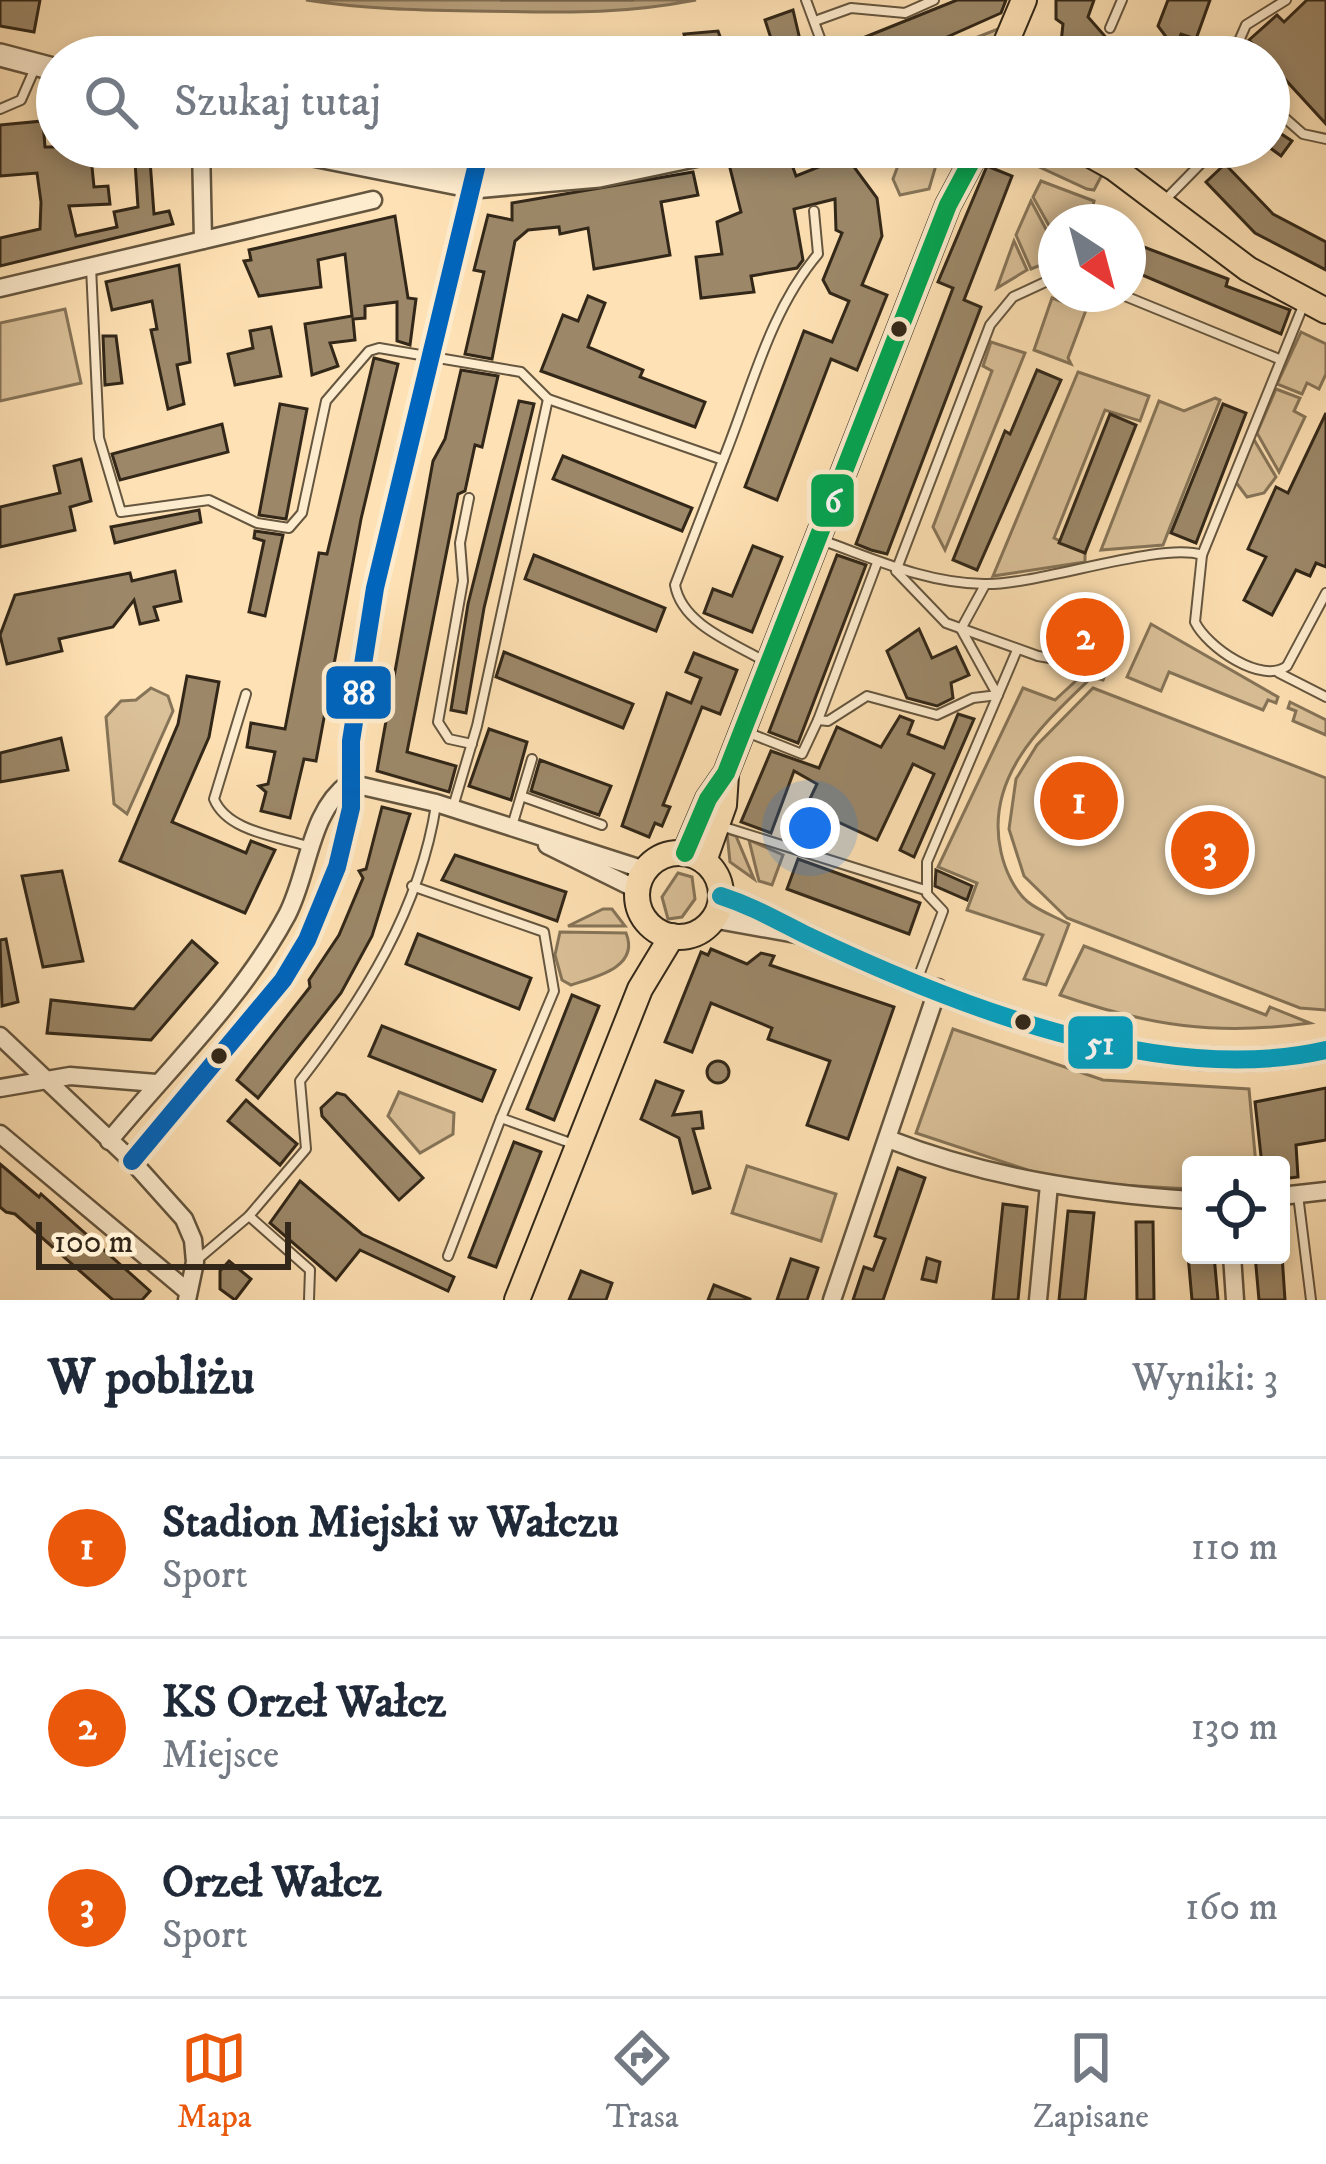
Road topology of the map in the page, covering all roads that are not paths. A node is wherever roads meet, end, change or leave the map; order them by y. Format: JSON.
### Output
{"nodes":[{"id":1,"x":806,"y":0,"type":"edge"},
{"id":2,"x":934,"y":0,"type":"edge"},
{"id":3,"x":1024,"y":0,"type":"edge"},
{"id":4,"x":1122,"y":0,"type":"edge"},
{"id":5,"x":1286,"y":0,"type":"edge"},
{"id":6,"x":815,"y":21,"type":"junction"},
{"id":7,"x":1110,"y":28,"type":"dead end"},
{"id":8,"x":820,"y":36,"type":"edge"},
{"id":9,"x":1009,"y":36,"type":"edge"},
{"id":10,"x":1241,"y":36,"type":"edge"},
{"id":11,"x":0,"y":55,"type":"edge"},
{"id":12,"x":36,"y":65,"type":"edge"},
{"id":13,"x":36,"y":82,"type":"edge"},
{"id":14,"x":0,"y":110,"type":"edge"},
{"id":15,"x":1290,"y":123,"type":"edge"},
{"id":16,"x":1326,"y":139,"type":"edge"},
{"id":17,"x":201,"y":168,"type":"edge"},
{"id":18,"x":410,"y":168,"type":"edge"},
{"id":19,"x":434,"y":168,"type":"edge"},
{"id":20,"x":557,"y":168,"type":"edge"},
{"id":21,"x":636,"y":168,"type":"edge"},
{"id":22,"x":956,"y":168,"type":"edge"},
{"id":23,"x":967,"y":168,"type":"edge"},
{"id":24,"x":1113,"y":168,"type":"edge"},
{"id":25,"x":1132,"y":168,"type":"edge"},
{"id":26,"x":1196,"y":168,"type":"edge"},
{"id":27,"x":475,"y":178,"type":"junction"},
{"id":28,"x":1167,"y":198,"type":"junction"},
{"id":29,"x":373,"y":200,"type":"dead end"},
{"id":30,"x":947,"y":205,"type":"junction"},
{"id":31,"x":814,"y":211,"type":"dead end"},
{"id":32,"x":202,"y":240,"type":"junction"},
{"id":33,"x":91,"y":266,"type":"junction"},
{"id":34,"x":1038,"y":285,"type":"edge"},
{"id":35,"x":0,"y":288,"type":"edge"},
{"id":36,"x":1319,"y":302,"type":"edge"},
{"id":37,"x":1146,"y":304,"type":"edge"},
{"id":38,"x":431,"y":356,"type":"junction"},
{"id":39,"x":1279,"y":358,"type":"junction"},
{"id":40,"x":548,"y":399,"type":"junction"},
{"id":41,"x":723,"y":460,"type":"junction"},
{"id":42,"x":470,"y":498,"type":"dead end"},
{"id":43,"x":817,"y":538,"type":"junction"},
{"id":44,"x":1202,"y":555,"type":"junction"},
{"id":45,"x":877,"y":562,"type":"junction"},
{"id":46,"x":896,"y":571,"type":"junction"},
{"id":47,"x":985,"y":585,"type":"junction"},
{"id":48,"x":1326,"y":593,"type":"edge"},
{"id":49,"x":961,"y":629,"type":"junction"},
{"id":50,"x":1017,"y":650,"type":"junction"},
{"id":51,"x":767,"y":663,"type":"junction"},
{"id":52,"x":1084,"y":664,"type":"dead end"},
{"id":53,"x":1278,"y":672,"type":"junction"},
{"id":54,"x":246,"y":694,"type":"dead end"},
{"id":55,"x":998,"y":695,"type":"junction"},
{"id":56,"x":1326,"y":697,"type":"edge"},
{"id":57,"x":818,"y":720,"type":"junction"},
{"id":58,"x":742,"y":730,"type":"junction"},
{"id":59,"x":472,"y":744,"type":"junction"},
{"id":60,"x":532,"y":759,"type":"dead end"},
{"id":61,"x":726,"y":773,"type":"junction"},
{"id":62,"x":349,"y":783,"type":"junction"},
{"id":63,"x":521,"y":796,"type":"junction"},
{"id":64,"x":444,"y":806,"type":"junction"},
{"id":65,"x":717,"y":824,"type":"junction"},
{"id":66,"x":602,"y":825,"type":"dead end"},
{"id":67,"x":511,"y":830,"type":"junction"},
{"id":68,"x":313,"y":848,"type":"junction"},
{"id":69,"x":695,"y":857,"type":"junction"},
{"id":70,"x":641,"y":880,"type":"junction"},
{"id":71,"x":412,"y":886,"type":"junction"},
{"id":72,"x":926,"y":891,"type":"junction"},
{"id":73,"x":718,"y":906,"type":"junction"},
{"id":74,"x":662,"y":932,"type":"junction"},
{"id":75,"x":258,"y":962,"type":"junction"},
{"id":76,"x":283,"y":980,"type":"junction"},
{"id":77,"x":928,"y":984,"type":"junction"},
{"id":78,"x":0,"y":1036,"type":"edge"},
{"id":79,"x":1326,"y":1050,"type":"edge"},
{"id":80,"x":44,"y":1083,"type":"junction"},
{"id":81,"x":157,"y":1083,"type":"junction"},
{"id":82,"x":0,"y":1088,"type":"edge"},
{"id":83,"x":501,"y":1118,"type":"junction"},
{"id":84,"x":0,"y":1134,"type":"edge"},
{"id":85,"x":888,"y":1139,"type":"junction"},
{"id":86,"x":109,"y":1141,"type":"junction"},
{"id":87,"x":578,"y":1145,"type":"junction"},
{"id":88,"x":132,"y":1161,"type":"junction"},
{"id":89,"x":1049,"y":1185,"type":"junction"},
{"id":90,"x":1326,"y":1191,"type":"edge"},
{"id":91,"x":1290,"y":1195,"type":"edge"},
{"id":92,"x":1182,"y":1199,"type":"edge"},
{"id":93,"x":249,"y":1216,"type":"junction"},
{"id":94,"x":448,"y":1256,"type":"dead end"},
{"id":95,"x":195,"y":1262,"type":"junction"},
{"id":96,"x":1233,"y":1264,"type":"edge"},
{"id":97,"x":186,"y":1295,"type":"edge"},
{"id":98,"x":309,"y":1300,"type":"edge"},
{"id":99,"x":517,"y":1300,"type":"edge"},
{"id":100,"x":832,"y":1300,"type":"edge"},
{"id":101,"x":1038,"y":1300,"type":"edge"},
{"id":102,"x":1235,"y":1300,"type":"edge"},
{"id":103,"x":1311,"y":1300,"type":"edge"}],
"edges":[{"from":1,"to":6,"type":"lane"},
{"from":2,"to":6,"type":"lane"},
{"from":3,"to":9,"type":"main road"},
{"from":4,"to":7,"type":"lane"},
{"from":5,"to":10,"type":"lane"},
{"from":6,"to":8,"type":"lane"},
{"from":11,"to":12,"type":"street"},
{"from":13,"to":14,"type":"lane"},
{"from":15,"to":16,"type":"lane"},
{"from":17,"to":32,"type":"street"},
{"from":18,"to":27,"type":"street"},
{"from":19,"to":27,"type":"street"},
{"from":20,"to":27,"type":"street"},
{"from":21,"to":27,"type":"street"},
{"from":22,"to":30,"type":"main road"},
{"from":23,"to":30,"type":"main road"},
{"from":24,"to":28,"type":"main road"},
{"from":25,"to":28,"type":"main road"},
{"from":26,"to":28,"type":"lane"},
{"from":27,"to":38,"type":"street"},
{"from":28,"to":36,"type":"main road"},
{"from":29,"to":32,"type":"street"},
{"from":30,"to":43,"type":"main road"},
{"from":31,"to":41,"type":"lane"},
{"from":32,"to":33,"type":"street"},
{"from":33,"to":35,"type":"street"},
{"from":33,"to":38,"type":"lane"},
{"from":34,"to":46,"type":"lane"},
{"from":36,"to":39,"type":"lane"},
{"from":37,"to":39,"type":"lane"},
{"from":38,"to":40,"type":"lane"},
{"from":38,"to":62,"type":"street"},
{"from":39,"to":44,"type":"lane"},
{"from":40,"to":41,"type":"lane"},
{"from":40,"to":59,"type":"lane"},
{"from":41,"to":51,"type":"lane"},
{"from":42,"to":59,"type":"lane"},
{"from":43,"to":45,"type":"lane"},
{"from":43,"to":51,"type":"main road"},
{"from":44,"to":47,"type":"lane"},
{"from":44,"to":53,"type":"lane"},
{"from":45,"to":46,"type":"lane"},
{"from":45,"to":57,"type":"lane"},
{"from":46,"to":47,"type":"lane"},
{"from":46,"to":49,"type":"lane"},
{"from":47,"to":49,"type":"lane"},
{"from":48,"to":53,"type":"lane"},
{"from":49,"to":50,"type":"lane"},
{"from":49,"to":55,"type":"lane"},
{"from":50,"to":52,"type":"lane"},
{"from":50,"to":55,"type":"lane"},
{"from":51,"to":58,"type":"main road"},
{"from":53,"to":56,"type":"lane"},
{"from":54,"to":68,"type":"lane"},
{"from":55,"to":57,"type":"lane"},
{"from":55,"to":72,"type":"lane"},
{"from":57,"to":58,"type":"lane"},
{"from":58,"to":61,"type":"main road"},
{"from":59,"to":64,"type":"lane"},
{"from":60,"to":63,"type":"lane"},
{"from":61,"to":65,"type":"main road"},
{"from":61,"to":69,"type":"main road"},
{"from":62,"to":64,"type":"street"},
{"from":62,"to":68,"type":"street"},
{"from":62,"to":76,"type":"street"},
{"from":63,"to":66,"type":"lane"},
{"from":63,"to":67,"type":"lane"},
{"from":64,"to":67,"type":"street"},
{"from":64,"to":71,"type":"lane"},
{"from":65,"to":69,"type":"main road"},
{"from":65,"to":72,"type":"lane"},
{"from":67,"to":70,"type":"street"},
{"from":68,"to":75,"type":"street"},
{"from":69,"to":70,"type":"main road"},
{"from":69,"to":73,"type":"main road"},
{"from":70,"to":74,"type":"main road"},
{"from":71,"to":83,"type":"lane"},
{"from":71,"to":93,"type":"lane"},
{"from":72,"to":77,"type":"lane"},
{"from":73,"to":74,"type":"main road"},
{"from":73,"to":77,"type":"street"},
{"from":74,"to":87,"type":"main road"},
{"from":75,"to":76,"type":"street"},
{"from":75,"to":81,"type":"street"},
{"from":76,"to":88,"type":"street"},
{"from":77,"to":79,"type":"street"},
{"from":77,"to":85,"type":"street"},
{"from":78,"to":80,"type":"street"},
{"from":80,"to":81,"type":"street"},
{"from":80,"to":82,"type":"street"},
{"from":80,"to":86,"type":"street"},
{"from":81,"to":86,"type":"street"},
{"from":83,"to":87,"type":"lane"},
{"from":83,"to":94,"type":"lane"},
{"from":84,"to":97,"type":"street"},
{"from":85,"to":89,"type":"street"},
{"from":85,"to":100,"type":"street"},
{"from":86,"to":88,"type":"street"},
{"from":87,"to":99,"type":"main road"},
{"from":88,"to":95,"type":"street"},
{"from":89,"to":92,"type":"street"},
{"from":89,"to":101,"type":"street"},
{"from":90,"to":91,"type":"street"},
{"from":91,"to":103,"type":"lane"},
{"from":93,"to":95,"type":"lane"},
{"from":93,"to":98,"type":"lane"},
{"from":95,"to":97,"type":"street"},
{"from":96,"to":102,"type":"street"}]}
